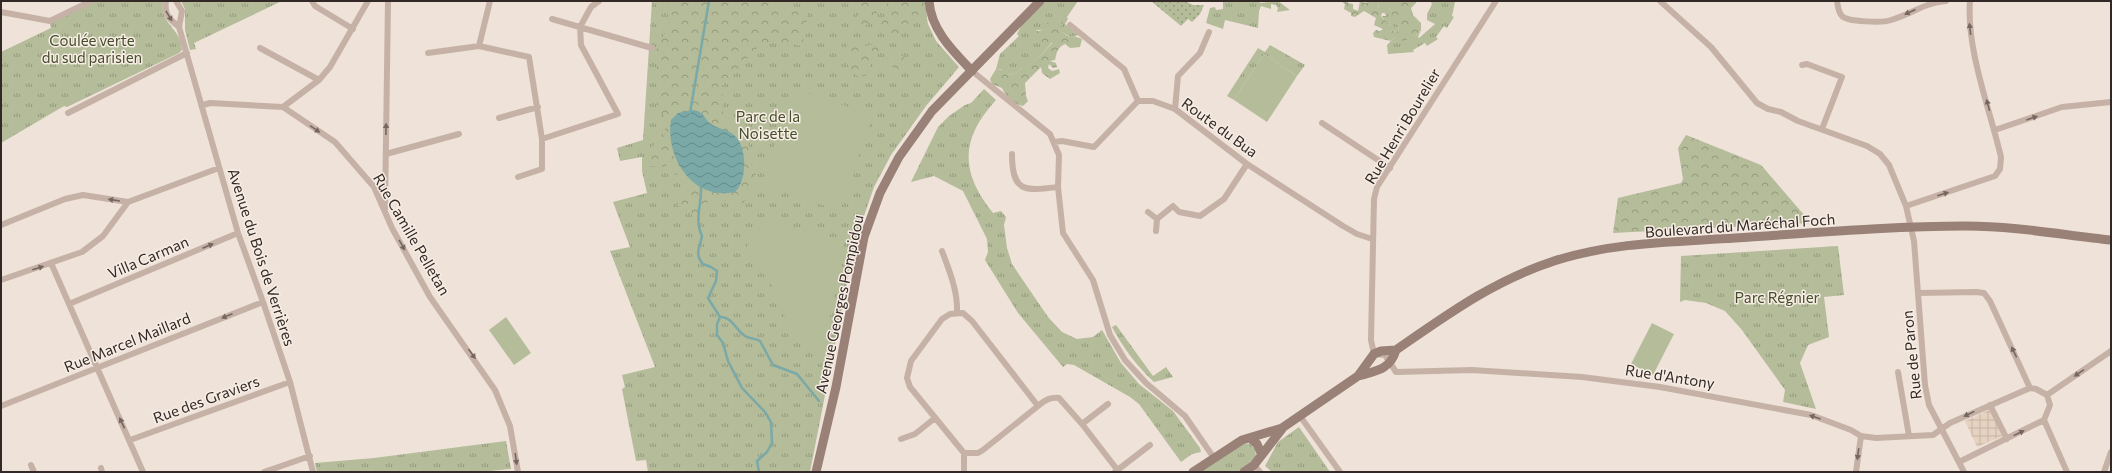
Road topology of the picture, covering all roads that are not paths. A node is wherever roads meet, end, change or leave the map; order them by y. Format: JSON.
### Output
{"nodes":[{"id":1,"x":91,"y":1,"type":"edge"},
{"id":2,"x":166,"y":1,"type":"edge"},
{"id":3,"x":176,"y":1,"type":"edge"},
{"id":4,"x":312,"y":1,"type":"edge"},
{"id":5,"x":368,"y":1,"type":"edge"},
{"id":6,"x":388,"y":1,"type":"edge"},
{"id":7,"x":488,"y":1,"type":"edge"},
{"id":8,"x":599,"y":1,"type":"edge"},
{"id":9,"x":929,"y":1,"type":"edge"},
{"id":10,"x":1040,"y":1,"type":"edge"},
{"id":11,"x":1496,"y":1,"type":"edge"},
{"id":12,"x":1660,"y":1,"type":"edge"},
{"id":13,"x":1837,"y":1,"type":"edge"},
{"id":14,"x":1946,"y":1,"type":"edge"},
{"id":15,"x":1970,"y":1,"type":"edge"},
{"id":16,"x":1,"y":12,"type":"edge"},
{"id":17,"x":552,"y":19,"type":"dead end"},
{"id":18,"x":1070,"y":25,"type":"dead end"},
{"id":19,"x":179,"y":27,"type":"junction"},
{"id":20,"x":580,"y":27,"type":"junction"},
{"id":21,"x":353,"y":28,"type":"junction"},
{"id":22,"x":1209,"y":32,"type":"dead end"},
{"id":23,"x":479,"y":46,"type":"junction"},
{"id":24,"x":260,"y":48,"type":"dead end"},
{"id":25,"x":652,"y":48,"type":"dead end"},
{"id":26,"x":428,"y":52,"type":"dead end"},
{"id":27,"x":187,"y":53,"type":"junction"},
{"id":28,"x":1802,"y":65,"type":"dead end"},
{"id":29,"x":972,"y":70,"type":"junction"},
{"id":30,"x":319,"y":80,"type":"junction"},
{"id":31,"x":1138,"y":101,"type":"junction"},
{"id":32,"x":2111,"y":102,"type":"edge"},
{"id":33,"x":202,"y":105,"type":"junction"},
{"id":34,"x":283,"y":107,"type":"junction"},
{"id":35,"x":538,"y":107,"type":"junction"},
{"id":36,"x":1176,"y":109,"type":"junction"},
{"id":37,"x":68,"y":113,"type":"dead end"},
{"id":38,"x":499,"y":118,"type":"dead end"},
{"id":39,"x":1322,"y":123,"type":"dead end"},
{"id":40,"x":1822,"y":129,"type":"junction"},
{"id":41,"x":1995,"y":130,"type":"junction"},
{"id":42,"x":459,"y":134,"type":"dead end"},
{"id":43,"x":542,"y":139,"type":"junction"},
{"id":44,"x":1054,"y":142,"type":"junction"},
{"id":45,"x":386,"y":154,"type":"junction"},
{"id":46,"x":1012,"y":154,"type":"dead end"},
{"id":47,"x":1247,"y":164,"type":"junction"},
{"id":48,"x":219,"y":168,"type":"junction"},
{"id":49,"x":1390,"y":168,"type":"junction"},
{"id":50,"x":518,"y":177,"type":"dead end"},
{"id":51,"x":1058,"y":187,"type":"junction"},
{"id":52,"x":128,"y":202,"type":"junction"},
{"id":53,"x":1906,"y":206,"type":"junction"},
{"id":54,"x":384,"y":210,"type":"junction"},
{"id":55,"x":1148,"y":212,"type":"dead end"},
{"id":56,"x":1157,"y":219,"type":"junction"},
{"id":57,"x":1,"y":225,"type":"edge"},
{"id":58,"x":1911,"y":227,"type":"junction"},
{"id":59,"x":1156,"y":231,"type":"dead end"},
{"id":60,"x":238,"y":234,"type":"junction"},
{"id":61,"x":1372,"y":239,"type":"junction"},
{"id":62,"x":2111,"y":240,"type":"edge"},
{"id":63,"x":942,"y":251,"type":"dead end"},
{"id":64,"x":51,"y":263,"type":"junction"},
{"id":65,"x":1,"y":280,"type":"edge"},
{"id":66,"x":1918,"y":293,"type":"junction"},
{"id":67,"x":263,"y":302,"type":"junction"},
{"id":68,"x":69,"y":304,"type":"junction"},
{"id":69,"x":957,"y":312,"type":"junction"},
{"id":70,"x":1396,"y":350,"type":"junction"},
{"id":71,"x":2111,"y":351,"type":"edge"},
{"id":72,"x":1374,"y":354,"type":"junction"},
{"id":73,"x":1390,"y":364,"type":"junction"},
{"id":74,"x":97,"y":369,"type":"junction"},
{"id":75,"x":1898,"y":372,"type":"dead end"},
{"id":76,"x":1358,"y":376,"type":"junction"},
{"id":77,"x":290,"y":382,"type":"junction"},
{"id":78,"x":2030,"y":388,"type":"junction"},
{"id":79,"x":2047,"y":395,"type":"junction"},
{"id":80,"x":1108,"y":404,"type":"dead end"},
{"id":81,"x":1990,"y":404,"type":"junction"},
{"id":82,"x":1,"y":406,"type":"edge"},
{"id":83,"x":1038,"y":406,"type":"junction"},
{"id":84,"x":1300,"y":416,"type":"junction"},
{"id":85,"x":935,"y":418,"type":"junction"},
{"id":86,"x":2044,"y":420,"type":"junction"},
{"id":87,"x":1082,"y":424,"type":"junction"},
{"id":88,"x":1282,"y":428,"type":"junction"},
{"id":89,"x":1942,"y":430,"type":"junction"},
{"id":90,"x":826,"y":432,"type":"junction"},
{"id":91,"x":1861,"y":436,"type":"junction"},
{"id":92,"x":1908,"y":436,"type":"junction"},
{"id":93,"x":1250,"y":438,"type":"junction"},
{"id":94,"x":902,"y":439,"type":"dead end"},
{"id":95,"x":2007,"y":439,"type":"junction"},
{"id":96,"x":130,"y":440,"type":"junction"},
{"id":97,"x":1150,"y":445,"type":"dead end"},
{"id":98,"x":2111,"y":452,"type":"edge"},
{"id":99,"x":964,"y":453,"type":"junction"},
{"id":100,"x":1262,"y":455,"type":"junction"},
{"id":101,"x":310,"y":456,"type":"junction"},
{"id":102,"x":1214,"y":458,"type":"junction"},
{"id":103,"x":1959,"y":462,"type":"junction"},
{"id":104,"x":31,"y":465,"type":"dead end"},
{"id":105,"x":1257,"y":469,"type":"edge"},
{"id":106,"x":1117,"y":471,"type":"edge"},
{"id":107,"x":34,"y":472,"type":"edge"},
{"id":108,"x":143,"y":472,"type":"edge"},
{"id":109,"x":264,"y":472,"type":"edge"},
{"id":110,"x":313,"y":472,"type":"edge"},
{"id":111,"x":518,"y":472,"type":"edge"},
{"id":112,"x":816,"y":472,"type":"edge"},
{"id":113,"x":821,"y":472,"type":"edge"},
{"id":114,"x":964,"y":472,"type":"edge"},
{"id":115,"x":1193,"y":472,"type":"edge"},
{"id":116,"x":1244,"y":472,"type":"edge"},
{"id":117,"x":1340,"y":472,"type":"edge"},
{"id":118,"x":1856,"y":472,"type":"edge"},
{"id":119,"x":1964,"y":472,"type":"edge"},
{"id":120,"x":2067,"y":472,"type":"edge"},
{"id":121,"x":2104,"y":472,"type":"edge"}],
"edges":[{"from":1,"to":16,"type":"street"},
{"from":2,"to":19,"type":"street","one_way":true},
{"from":3,"to":19,"type":"street"},
{"from":4,"to":21,"type":"street"},
{"from":5,"to":21,"type":"street"},
{"from":45,"to":6,"type":"street","one_way":true},
{"from":7,"to":23,"type":"street"},
{"from":8,"to":20,"type":"street"},
{"from":9,"to":29,"type":"street"},
{"from":10,"to":29,"type":"street","name":"Avenue Georges Pompidou"},
{"from":11,"to":49,"type":"street","name":"Rue Henri Bourelier"},
{"from":12,"to":40,"type":"street","name":"Rue de Paron"},
{"from":14,"to":13,"type":"street","one_way":true},
{"from":41,"to":15,"type":"street","one_way":true},
{"from":17,"to":20,"type":"street"},
{"from":18,"to":31,"type":"street"},
{"from":19,"to":27,"type":"street","name":"Avenue du Bois de Verrières"},
{"from":20,"to":25,"type":"street"},
{"from":20,"to":43,"type":"street"},
{"from":21,"to":30,"type":"street"},
{"from":22,"to":36,"type":"street"},
{"from":23,"to":26,"type":"street"},
{"from":23,"to":35,"type":"street"},
{"from":24,"to":30,"type":"street"},
{"from":27,"to":33,"type":"street","name":"Avenue du Bois de Verrières"},
{"from":27,"to":37,"type":"street"},
{"from":28,"to":40,"type":"street"},
{"from":29,"to":44,"type":"street"},
{"from":29,"to":90,"type":"street","name":"Avenue Georges Pompidou"},
{"from":30,"to":34,"type":"street"},
{"from":31,"to":36,"type":"street","name":"Route du Bua"},
{"from":31,"to":44,"type":"street"},
{"from":41,"to":32,"type":"street","one_way":true},
{"from":33,"to":34,"type":"street"},
{"from":33,"to":48,"type":"street","name":"Avenue du Bois de Verrières"},
{"from":34,"to":54,"type":"street","name":"Rue Camille Pelletan","one_way":true},
{"from":35,"to":38,"type":"street"},
{"from":35,"to":43,"type":"street"},
{"from":36,"to":47,"type":"street","name":"Route du Bua"},
{"from":39,"to":49,"type":"street"},
{"from":40,"to":53,"type":"street","name":"Rue de Paron"},
{"from":53,"to":41,"type":"street","one_way":true},
{"from":42,"to":45,"type":"street"},
{"from":43,"to":50,"type":"street"},
{"from":44,"to":51,"type":"street"},
{"from":45,"to":54,"type":"street"},
{"from":46,"to":51,"type":"street"},
{"from":47,"to":56,"type":"street"},
{"from":47,"to":61,"type":"street","name":"Route du Bua"},
{"from":48,"to":52,"type":"street"},
{"from":48,"to":60,"type":"street","name":"Avenue du Bois de Verrières"},
{"from":49,"to":61,"type":"street","name":"Rue Henri Bourelier"},
{"from":51,"to":102,"type":"street"},
{"from":52,"to":57,"type":"street","one_way":true},
{"from":52,"to":64,"type":"street"},
{"from":53,"to":58,"type":"street","name":"Rue de Paron"},
{"from":54,"to":111,"type":"street","name":"Rue Camille Pelletan","one_way":true},
{"from":55,"to":56,"type":"street"},
{"from":56,"to":59,"type":"street"},
{"from":58,"to":62,"type":"street","name":"Boulevard du Maréchal Foch"},
{"from":58,"to":66,"type":"street","name":"Rue de Paron"},
{"from":58,"to":70,"type":"street","name":"Boulevard du Maréchal Foch"},
{"from":60,"to":67,"type":"street","name":"Avenue du Bois de Verrières"},
{"from":68,"to":60,"type":"street","name":"Villa Carman","one_way":true},
{"from":61,"to":72,"type":"street","name":"Rue Henri Bourelier"},
{"from":63,"to":69,"type":"street"},
{"from":65,"to":64,"type":"street","one_way":true},
{"from":64,"to":68,"type":"street"},
{"from":78,"to":66,"type":"street","one_way":true},
{"from":66,"to":89,"type":"street","name":"Rue de Paron"},
{"from":67,"to":74,"type":"street","name":"Rue Marcel Maillard","one_way":true},
{"from":67,"to":77,"type":"street","name":"Avenue du Bois de Verrières"},
{"from":68,"to":74,"type":"street"},
{"from":69,"to":83,"type":"street"},
{"from":69,"to":85,"type":"street"},
{"from":70,"to":72,"type":"street"},
{"from":70,"to":73,"type":"street"},
{"from":71,"to":79,"type":"street","one_way":true},
{"from":72,"to":73,"type":"street"},
{"from":72,"to":76,"type":"street"},
{"from":73,"to":76,"type":"street"},
{"from":91,"to":73,"type":"street","name":"Rue d'Antony","one_way":true},
{"from":74,"to":82,"type":"street","name":"Rue Marcel Maillard"},
{"from":96,"to":74,"type":"street","one_way":true},
{"from":75,"to":92,"type":"street"},
{"from":76,"to":84,"type":"street"},
{"from":77,"to":96,"type":"street","name":"Rue des Graviers"},
{"from":77,"to":101,"type":"street","name":"Avenue du Bois de Verrières"},
{"from":78,"to":79,"type":"street"},
{"from":78,"to":81,"type":"street","name":"Rue d'Antony"},
{"from":79,"to":86,"type":"street"},
{"from":80,"to":87,"type":"street"},
{"from":81,"to":89,"type":"street","name":"Rue d'Antony","one_way":true},
{"from":81,"to":95,"type":"street"},
{"from":83,"to":87,"type":"street"},
{"from":83,"to":99,"type":"street"},
{"from":84,"to":88,"type":"street"},
{"from":84,"to":117,"type":"street"},
{"from":85,"to":94,"type":"street"},
{"from":85,"to":99,"type":"street"},
{"from":95,"to":86,"type":"street","one_way":true},
{"from":86,"to":120,"type":"street"},
{"from":87,"to":106,"type":"street"},
{"from":88,"to":93,"type":"street"},
{"from":88,"to":100,"type":"street"},
{"from":89,"to":92,"type":"street","name":"Rue d'Antony"},
{"from":89,"to":103,"type":"street","name":"Rue de Paron"},
{"from":90,"to":112,"type":"street","name":"Avenue Georges Pompidou"},
{"from":90,"to":113,"type":"street","name":"Avenue Georges Pompidou"},
{"from":91,"to":92,"type":"street","name":"Rue d'Antony"},
{"from":91,"to":118,"type":"street","one_way":true},
{"from":93,"to":100,"type":"street"},
{"from":93,"to":102,"type":"street"},
{"from":95,"to":103,"type":"street"},
{"from":96,"to":108,"type":"street"},
{"from":97,"to":106,"type":"street"},
{"from":98,"to":121,"type":"street"},
{"from":99,"to":114,"type":"street"},
{"from":100,"to":105,"type":"street"},
{"from":101,"to":109,"type":"street"},
{"from":101,"to":110,"type":"street","name":"Avenue du Bois de Verrières"},
{"from":102,"to":115,"type":"street"},
{"from":103,"to":119,"type":"street","name":"Rue de Paron"},
{"from":104,"to":107,"type":"street"},
{"from":105,"to":116,"type":"street"}]}
